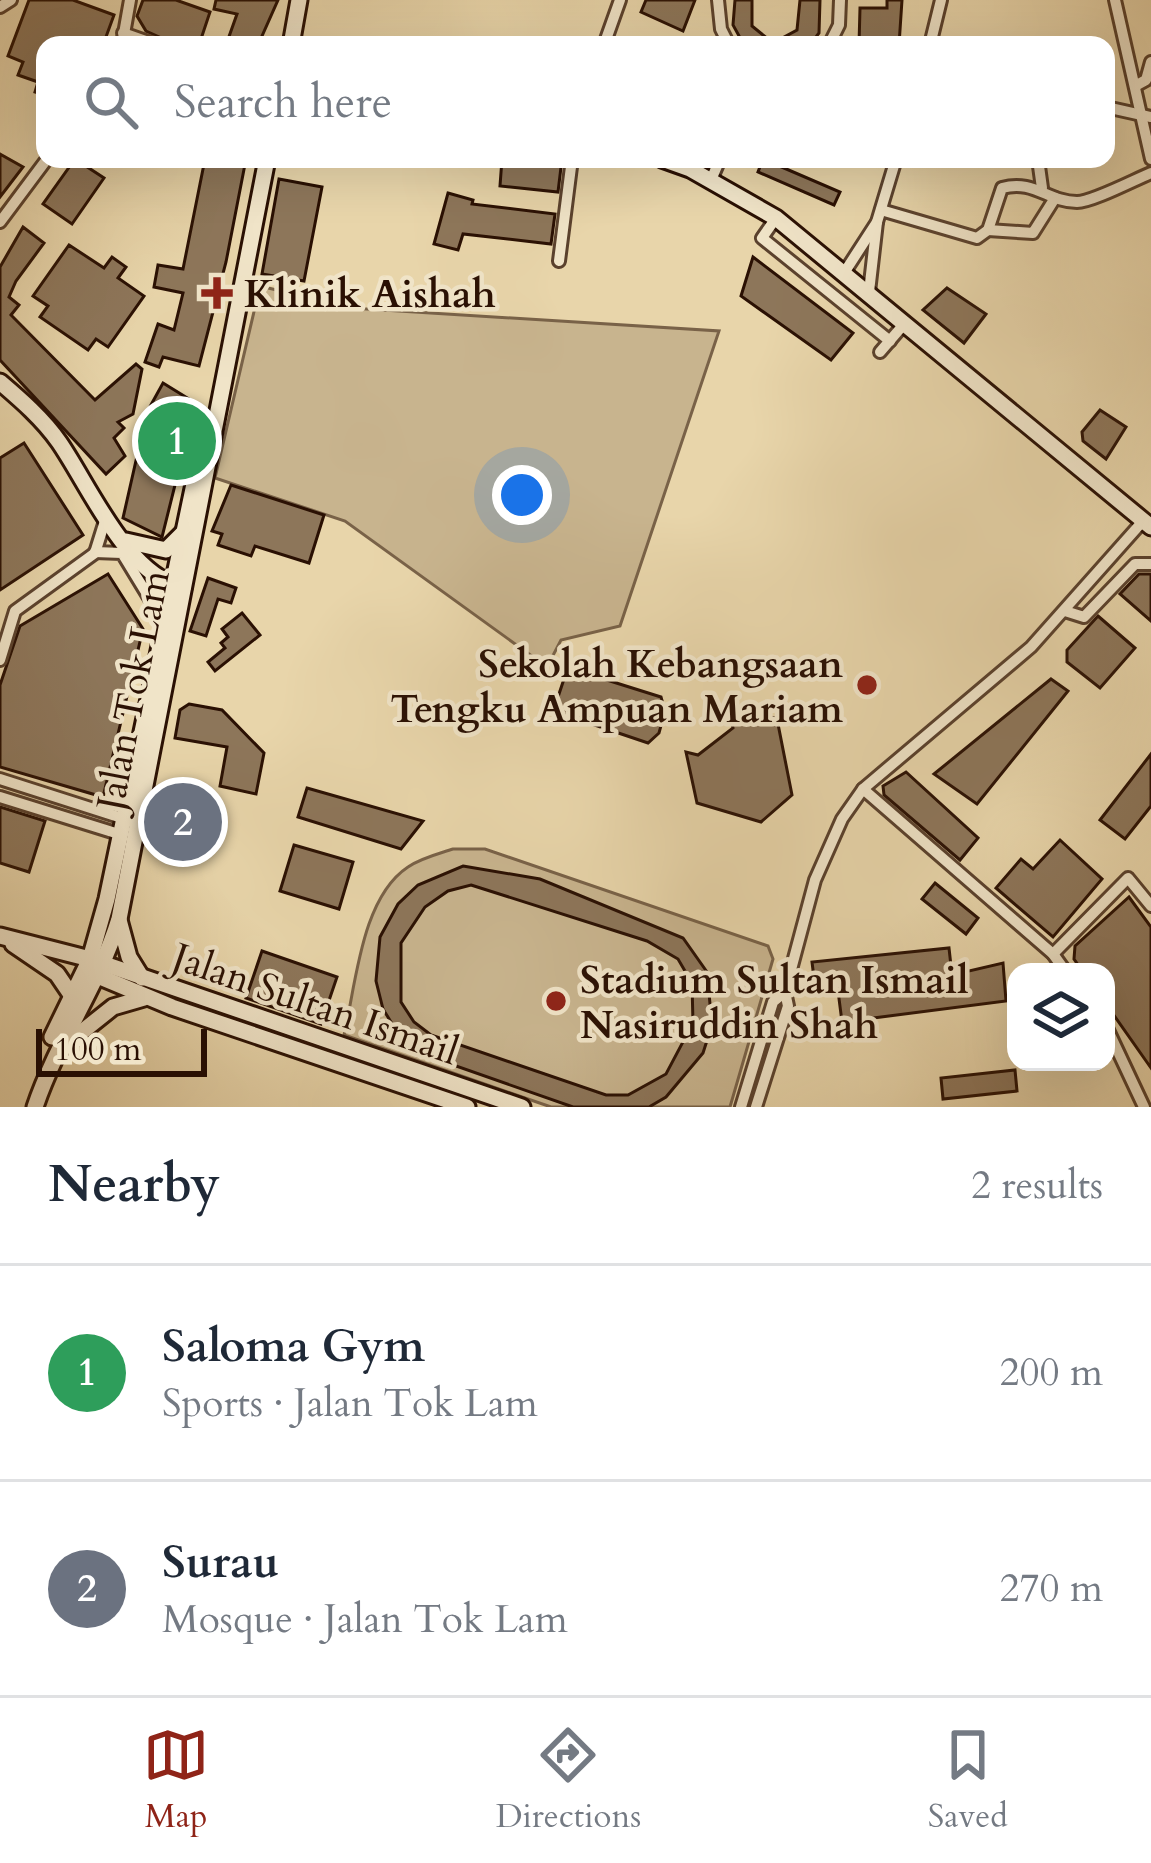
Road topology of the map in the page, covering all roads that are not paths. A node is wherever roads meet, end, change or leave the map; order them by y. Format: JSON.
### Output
{"nodes":[{"id":1,"x":11,"y":0,"type":"edge"},
{"id":2,"x":130,"y":0,"type":"edge"},
{"id":3,"x":299,"y":0,"type":"edge"},
{"id":4,"x":620,"y":0,"type":"edge"},
{"id":5,"x":718,"y":0,"type":"edge"},
{"id":6,"x":840,"y":0,"type":"edge"},
{"id":7,"x":941,"y":0,"type":"edge"},
{"id":8,"x":1115,"y":0,"type":"edge"},
{"id":9,"x":0,"y":7,"type":"edge"},
{"id":10,"x":124,"y":36,"type":"edge"},
{"id":11,"x":293,"y":36,"type":"edge"},
{"id":12,"x":607,"y":36,"type":"edge"},
{"id":13,"x":724,"y":36,"type":"edge"},
{"id":14,"x":834,"y":36,"type":"edge"},
{"id":15,"x":932,"y":36,"type":"edge"},
{"id":16,"x":1151,"y":62,"type":"edge"},
{"id":17,"x":1135,"y":86,"type":"junction"},
{"id":18,"x":1115,"y":109,"type":"edge"},
{"id":19,"x":1146,"y":116,"type":"edge"},
{"id":20,"x":1151,"y":160,"type":"edge"},
{"id":21,"x":40,"y":168,"type":"edge"},
{"id":22,"x":265,"y":168,"type":"edge"},
{"id":23,"x":571,"y":168,"type":"edge"},
{"id":24,"x":683,"y":168,"type":"edge"},
{"id":25,"x":716,"y":168,"type":"edge"},
{"id":26,"x":893,"y":168,"type":"edge"},
{"id":27,"x":1039,"y":168,"type":"edge"},
{"id":28,"x":1151,"y":173,"type":"edge"},
{"id":29,"x":711,"y":180,"type":"junction"},
{"id":30,"x":1042,"y":188,"type":"junction"},
{"id":31,"x":1055,"y":198,"type":"junction"},
{"id":32,"x":879,"y":216,"type":"junction"},
{"id":33,"x":776,"y":218,"type":"junction"},
{"id":34,"x":0,"y":222,"type":"edge"},
{"id":35,"x":988,"y":230,"type":"junction"},
{"id":36,"x":559,"y":261,"type":"dead end"},
{"id":37,"x":844,"y":273,"type":"junction"},
{"id":38,"x":869,"y":292,"type":"junction"},
{"id":39,"x":905,"y":323,"type":"junction"},
{"id":40,"x":890,"y":340,"type":"junction"},
{"id":41,"x":880,"y":352,"type":"dead end"},
{"id":42,"x":0,"y":382,"type":"edge"},
{"id":43,"x":213,"y":427,"type":"junction"},
{"id":44,"x":105,"y":517,"type":"junction"},
{"id":45,"x":1147,"y":524,"type":"edge"},
{"id":46,"x":185,"y":531,"type":"junction"},
{"id":47,"x":124,"y":540,"type":"junction"},
{"id":48,"x":95,"y":553,"type":"junction"},
{"id":49,"x":1151,"y":564,"type":"edge"},
{"id":50,"x":180,"y":588,"type":"junction"},
{"id":51,"x":1065,"y":611,"type":"junction"},
{"id":52,"x":166,"y":625,"type":"junction"},
{"id":53,"x":0,"y":659,"type":"edge"},
{"id":54,"x":0,"y":779,"type":"edge"},
{"id":55,"x":863,"y":789,"type":"junction"},
{"id":56,"x":0,"y":796,"type":"edge"},
{"id":57,"x":124,"y":827,"type":"junction"},
{"id":58,"x":1151,"y":906,"type":"edge"},
{"id":59,"x":119,"y":919,"type":"junction"},
{"id":60,"x":98,"y":935,"type":"junction"},
{"id":61,"x":0,"y":936,"type":"edge"},
{"id":62,"x":46,"y":946,"type":"junction"},
{"id":63,"x":1053,"y":954,"type":"junction"},
{"id":64,"x":1060,"y":963,"type":"edge"},
{"id":65,"x":97,"y":967,"type":"junction"},
{"id":66,"x":142,"y":978,"type":"junction"},
{"id":67,"x":146,"y":998,"type":"junction"},
{"id":68,"x":75,"y":1004,"type":"junction"},
{"id":69,"x":1115,"y":1043,"type":"edge"},
{"id":70,"x":56,"y":1053,"type":"junction"},
{"id":71,"x":759,"y":1074,"type":"junction"},
{"id":72,"x":1145,"y":1099,"type":"edge"},
{"id":73,"x":24,"y":1107,"type":"edge"},
{"id":74,"x":34,"y":1107,"type":"edge"},
{"id":75,"x":466,"y":1107,"type":"edge"},
{"id":76,"x":522,"y":1107,"type":"edge"},
{"id":77,"x":741,"y":1107,"type":"edge"},
{"id":78,"x":756,"y":1107,"type":"edge"}],
"edges":[{"from":1,"to":9,"type":"street"},
{"from":2,"to":10,"type":"street"},
{"from":3,"to":11,"type":"street"},
{"from":4,"to":12,"type":"street"},
{"from":5,"to":13,"type":"street"},
{"from":6,"to":14,"type":"street"},
{"from":7,"to":15,"type":"street"},
{"from":8,"to":17,"type":"street"},
{"from":16,"to":17,"type":"street"},
{"from":17,"to":19,"type":"street"},
{"from":18,"to":19,"type":"street"},
{"from":19,"to":20,"type":"street"},
{"from":21,"to":34,"type":"street"},
{"from":22,"to":43,"type":"street","name":"Jalan Tok Lam"},
{"from":23,"to":36,"type":"street"},
{"from":24,"to":29,"type":"street"},
{"from":25,"to":29,"type":"street"},
{"from":26,"to":32,"type":"street"},
{"from":27,"to":30,"type":"street"},
{"from":28,"to":31,"type":"street"},
{"from":29,"to":33,"type":"street"},
{"from":30,"to":31,"type":"street"},
{"from":30,"to":35,"type":"street"},
{"from":31,"to":35,"type":"street"},
{"from":32,"to":35,"type":"street"},
{"from":32,"to":37,"type":"street"},
{"from":32,"to":38,"type":"street"},
{"from":33,"to":37,"type":"street"},
{"from":33,"to":40,"type":"street"},
{"from":37,"to":38,"type":"street"},
{"from":38,"to":39,"type":"street"},
{"from":39,"to":40,"type":"street"},
{"from":39,"to":45,"type":"street"},
{"from":40,"to":41,"type":"street"},
{"from":42,"to":44,"type":"street"},
{"from":43,"to":46,"type":"street","name":"Jalan Tok Lam"},
{"from":43,"to":50,"type":"street","name":"Jalan Tok Lam"},
{"from":44,"to":47,"type":"street"},
{"from":44,"to":48,"type":"street"},
{"from":45,"to":51,"type":"street"},
{"from":46,"to":47,"type":"street"},
{"from":46,"to":50,"type":"street","name":"Jalan Tok Lam"},
{"from":47,"to":50,"type":"street"},
{"from":48,"to":52,"type":"street"},
{"from":48,"to":53,"type":"street"},
{"from":49,"to":51,"type":"street"},
{"from":50,"to":52,"type":"street","name":"Jalan Tok Lam"},
{"from":50,"to":59,"type":"street","name":"Jalan Tok Lam"},
{"from":51,"to":55,"type":"street"},
{"from":52,"to":57,"type":"street","name":"Jalan Tok Lam"},
{"from":54,"to":57,"type":"street"},
{"from":55,"to":63,"type":"street"},
{"from":55,"to":71,"type":"street"},
{"from":56,"to":57,"type":"street"},
{"from":57,"to":60,"type":"street","name":"Jalan Tok Lam"},
{"from":58,"to":63,"type":"street"},
{"from":59,"to":65,"type":"street","name":"Jalan Tok Lam"},
{"from":59,"to":66,"type":"street"},
{"from":60,"to":62,"type":"street"},
{"from":60,"to":65,"type":"street","name":"Jalan Tok Lam"},
{"from":61,"to":62,"type":"street","name":"Jalan Sultan Ismail"},
{"from":61,"to":68,"type":"street"},
{"from":62,"to":65,"type":"street","name":"Jalan Sultan Ismail"},
{"from":63,"to":64,"type":"street"},
{"from":65,"to":66,"type":"street","name":"Jalan Sultan Ismail"},
{"from":65,"to":67,"type":"street","name":"Jalan Sultan Ismail"},
{"from":65,"to":68,"type":"street"},
{"from":66,"to":76,"type":"street","name":"Jalan Sultan Ismail"},
{"from":67,"to":70,"type":"street"},
{"from":67,"to":75,"type":"street","name":"Jalan Sultan Ismail"},
{"from":68,"to":70,"type":"street"},
{"from":68,"to":73,"type":"street"},
{"from":69,"to":72,"type":"street"},
{"from":70,"to":74,"type":"street"},
{"from":71,"to":77,"type":"street"},
{"from":71,"to":78,"type":"street"}]}
